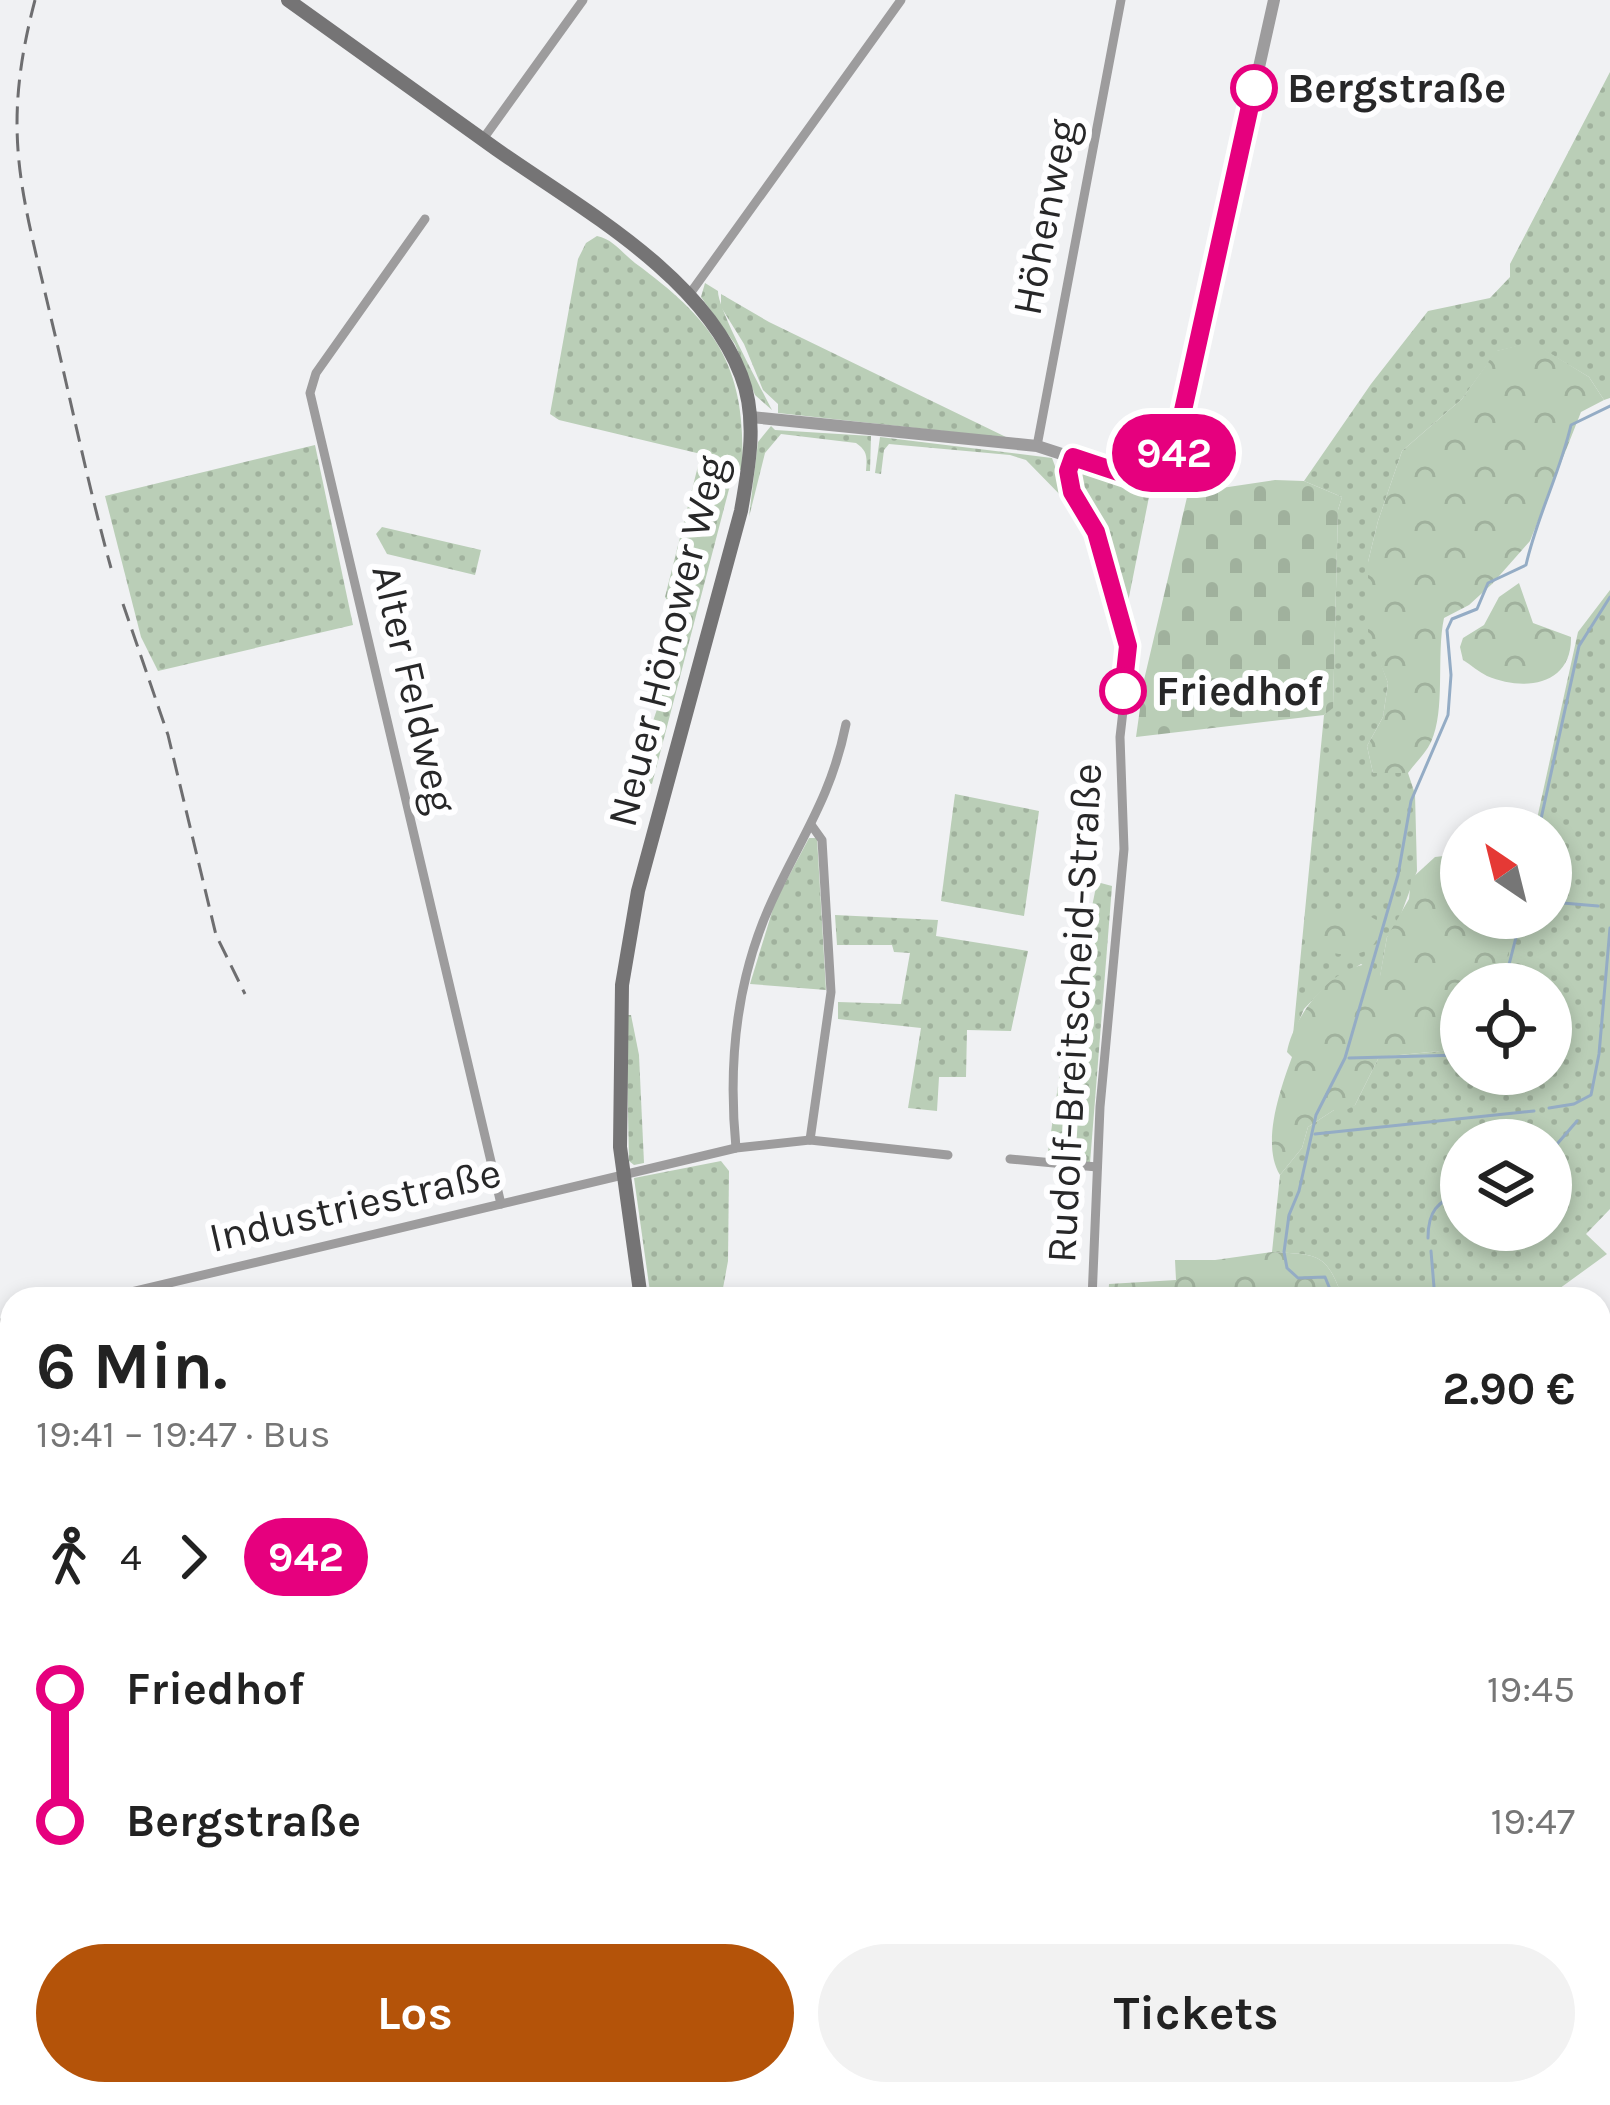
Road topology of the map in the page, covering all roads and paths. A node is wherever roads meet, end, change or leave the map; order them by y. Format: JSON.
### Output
{"nodes":[{"id":1,"x":288,"y":0,"type":"edge"},
{"id":2,"x":583,"y":0,"type":"edge"},
{"id":3,"x":902,"y":0,"type":"edge"},
{"id":4,"x":1121,"y":0,"type":"edge"},
{"id":5,"x":1274,"y":0,"type":"edge"},
{"id":6,"x":483,"y":139,"type":"junction"},
{"id":7,"x":425,"y":219,"type":"dead end"},
{"id":8,"x":688,"y":295,"type":"junction"},
{"id":9,"x":751,"y":417,"type":"junction"},
{"id":10,"x":1036,"y":446,"type":"junction"},
{"id":11,"x":1073,"y":457,"type":"junction"},
{"id":12,"x":847,"y":724,"type":"dead end"},
{"id":13,"x":812,"y":826,"type":"junction"},
{"id":14,"x":810,"y":1140,"type":"junction"},
{"id":15,"x":736,"y":1148,"type":"junction"},
{"id":16,"x":948,"y":1155,"type":"dead end"},
{"id":17,"x":1010,"y":1160,"type":"dead end"},
{"id":18,"x":1097,"y":1167,"type":"junction"},
{"id":19,"x":623,"y":1176,"type":"junction"},
{"id":20,"x":501,"y":1204,"type":"junction"},
{"id":21,"x":163,"y":1284,"type":"junction"},
{"id":22,"x":151,"y":1287,"type":"edge"},
{"id":23,"x":164,"y":1287,"type":"edge"},
{"id":24,"x":638,"y":1287,"type":"edge"},
{"id":25,"x":1092,"y":1287,"type":"edge"}],
"edges":[{"from":1,"to":6,"type":"main road","name":"Neuer Hönower Weg"},
{"from":2,"to":6,"type":"street"},
{"from":3,"to":8,"type":"street"},
{"from":4,"to":10,"type":"street","name":"Höhenweg"},
{"from":5,"to":11,"type":"street"},
{"from":6,"to":8,"type":"main road","name":"Neuer Hönower Weg"},
{"from":7,"to":20,"type":"street","name":"Alter Feldweg"},
{"from":8,"to":9,"type":"main road","name":"Neuer Hönower Weg"},
{"from":9,"to":10,"type":"street"},
{"from":9,"to":19,"type":"main road","name":"Neuer Hönower Weg"},
{"from":10,"to":11,"type":"street"},
{"from":11,"to":18,"type":"street","name":"Rudolf-Breitscheid-Straße"},
{"from":12,"to":13,"type":"street"},
{"from":13,"to":14,"type":"street"},
{"from":13,"to":15,"type":"street"},
{"from":14,"to":15,"type":"street","name":"Industriestraße"},
{"from":14,"to":16,"type":"street","name":"Industriestraße"},
{"from":15,"to":19,"type":"street","name":"Industriestraße"},
{"from":17,"to":18,"type":"street"},
{"from":18,"to":25,"type":"street","name":"Rudolf-Breitscheid-Straße"},
{"from":19,"to":20,"type":"street","name":"Industriestraße"},
{"from":19,"to":24,"type":"main road","name":"Neuer Hönower Weg"},
{"from":20,"to":21,"type":"street","name":"Industriestraße"},
{"from":21,"to":22,"type":"street","name":"Industriestraße"},
{"from":21,"to":23,"type":"street"}]}
